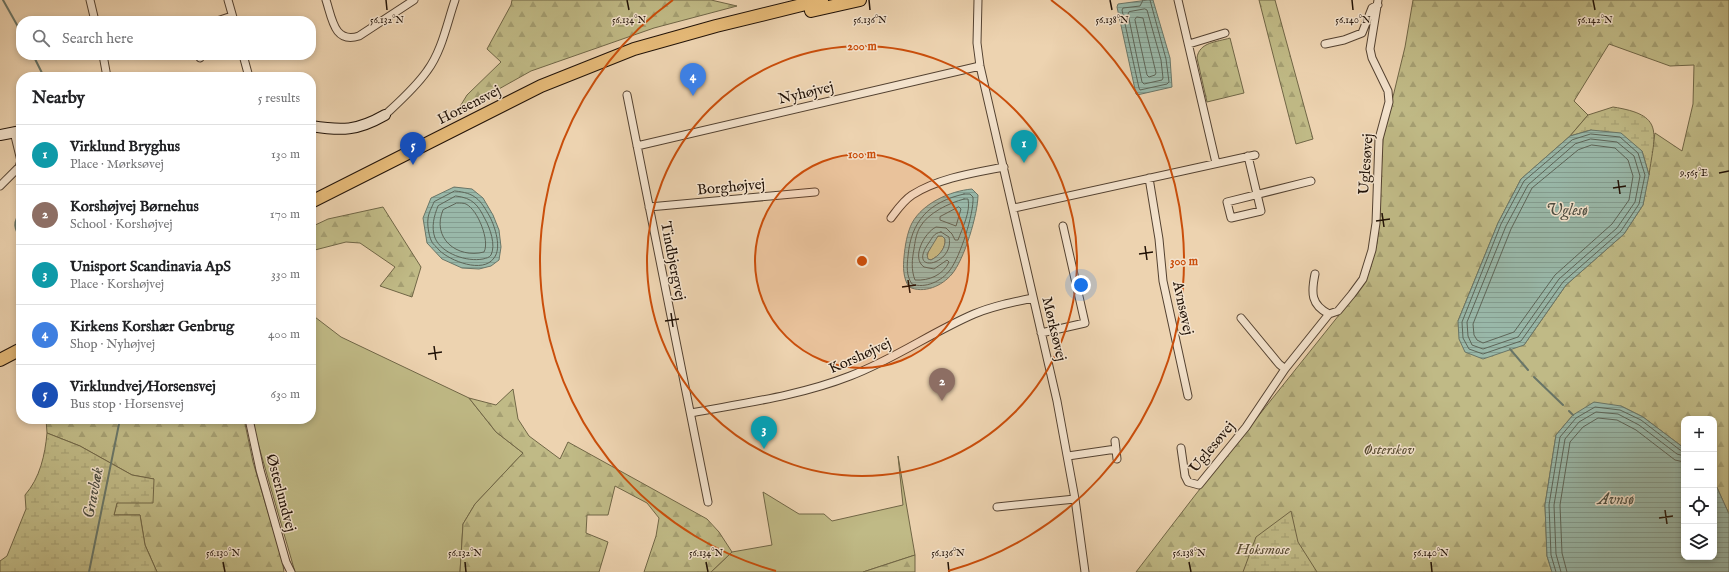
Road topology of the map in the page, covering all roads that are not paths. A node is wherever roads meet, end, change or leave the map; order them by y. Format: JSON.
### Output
{"nodes":[{"id":1,"x":90,"y":0,"type":"edge"},
{"id":2,"x":228,"y":0,"type":"edge"},
{"id":3,"x":326,"y":0,"type":"edge"},
{"id":4,"x":414,"y":0,"type":"edge"},
{"id":5,"x":455,"y":0,"type":"edge"},
{"id":6,"x":822,"y":0,"type":"edge"},
{"id":7,"x":860,"y":0,"type":"edge"},
{"id":8,"x":978,"y":0,"type":"edge"},
{"id":9,"x":1178,"y":0,"type":"edge"},
{"id":10,"x":1378,"y":3,"type":"edge"},
{"id":11,"x":94,"y":16,"type":"edge"},
{"id":12,"x":232,"y":16,"type":"edge"},
{"id":13,"x":1226,"y":33,"type":"dead end"},
{"id":14,"x":1189,"y":44,"type":"junction"},
{"id":15,"x":1325,"y":44,"type":"dead end"},
{"id":16,"x":103,"y":60,"type":"edge"},
{"id":17,"x":244,"y":60,"type":"edge"},
{"id":18,"x":980,"y":66,"type":"junction"},
{"id":19,"x":106,"y":72,"type":"edge"},
{"id":20,"x":248,"y":72,"type":"edge"},
{"id":21,"x":579,"y":72,"type":"junction"},
{"id":22,"x":627,"y":95,"type":"dead end"},
{"id":23,"x":385,"y":115,"type":"joint"},
{"id":24,"x":316,"y":127,"type":"edge"},
{"id":25,"x":16,"y":131,"type":"edge"},
{"id":26,"x":0,"y":135,"type":"edge"},
{"id":27,"x":637,"y":146,"type":"junction"},
{"id":28,"x":1216,"y":163,"type":"junction"},
{"id":29,"x":1004,"y":167,"type":"junction"},
{"id":30,"x":16,"y":170,"type":"edge"},
{"id":31,"x":1149,"y":178,"type":"junction"},
{"id":32,"x":1311,"y":181,"type":"dead end"},
{"id":33,"x":0,"y":186,"type":"edge"},
{"id":34,"x":815,"y":192,"type":"dead end"},
{"id":35,"x":1257,"y":194,"type":"junction"},
{"id":36,"x":316,"y":199,"type":"edge"},
{"id":37,"x":649,"y":207,"type":"junction"},
{"id":38,"x":1014,"y":208,"type":"junction"},
{"id":39,"x":891,"y":218,"type":"dead end"},
{"id":40,"x":1063,"y":226,"type":"dead end"},
{"id":41,"x":1315,"y":274,"type":"dead end"},
{"id":42,"x":1033,"y":298,"type":"junction"},
{"id":43,"x":1329,"y":314,"type":"junction"},
{"id":44,"x":1241,"y":318,"type":"dead end"},
{"id":45,"x":1041,"y":333,"type":"junction"},
{"id":46,"x":16,"y":352,"type":"edge"},
{"id":47,"x":0,"y":360,"type":"edge"},
{"id":48,"x":1285,"y":369,"type":"junction"},
{"id":49,"x":1188,"y":396,"type":"dead end"},
{"id":50,"x":691,"y":413,"type":"junction"},
{"id":51,"x":250,"y":424,"type":"edge"},
{"id":52,"x":1115,"y":441,"type":"dead end"},
{"id":53,"x":1181,"y":448,"type":"dead end"},
{"id":54,"x":1116,"y":450,"type":"junction"},
{"id":55,"x":1068,"y":456,"type":"junction"},
{"id":56,"x":1117,"y":459,"type":"dead end"},
{"id":57,"x":1075,"y":499,"type":"junction"},
{"id":58,"x":708,"y":502,"type":"dead end"},
{"id":59,"x":997,"y":507,"type":"dead end"},
{"id":60,"x":290,"y":572,"type":"edge"},
{"id":61,"x":1085,"y":572,"type":"edge"}],
"edges":[{"from":1,"to":11,"type":"street"},
{"from":2,"to":12,"type":"street"},
{"from":3,"to":4,"type":"street"},
{"from":5,"to":23,"type":"street"},
{"from":6,"to":21,"type":"main road","name":"Horsensvej"},
{"from":7,"to":21,"type":"main road","name":"Horsensvej"},
{"from":8,"to":18,"type":"street","name":"Mørksøvej"},
{"from":9,"to":14,"type":"street"},
{"from":10,"to":15,"type":"street","name":"Uglesøvej"},
{"from":10,"to":43,"type":"street","name":"Uglesøvej"},
{"from":13,"to":14,"type":"street"},
{"from":14,"to":28,"type":"street"},
{"from":16,"to":19,"type":"street"},
{"from":17,"to":20,"type":"street"},
{"from":18,"to":27,"type":"street","name":"Nyhøjvej"},
{"from":18,"to":29,"type":"street","name":"Mørksøvej"},
{"from":21,"to":36,"type":"main road","name":"Horsensvej"},
{"from":22,"to":27,"type":"street","name":"Tindbjergvej"},
{"from":23,"to":24,"type":"street"},
{"from":25,"to":26,"type":"street"},
{"from":27,"to":37,"type":"street","name":"Tindbjergvej"},
{"from":28,"to":31,"type":"street"},
{"from":28,"to":35,"type":"street"},
{"from":29,"to":38,"type":"street","name":"Mørksøvej"},
{"from":29,"to":39,"type":"street"},
{"from":30,"to":33,"type":"street"},
{"from":31,"to":38,"type":"street"},
{"from":31,"to":49,"type":"street","name":"Avnsøvej"},
{"from":32,"to":35,"type":"street"},
{"from":34,"to":37,"type":"street","name":"Borghøjvej"},
{"from":35,"to":35,"type":"street"},
{"from":37,"to":50,"type":"street","name":"Tindbjergvej"},
{"from":38,"to":42,"type":"street","name":"Mørksøvej"},
{"from":40,"to":45,"type":"street"},
{"from":41,"to":43,"type":"street"},
{"from":42,"to":45,"type":"street","name":"Mørksøvej"},
{"from":42,"to":50,"type":"street","name":"Korshøjvej"},
{"from":43,"to":48,"type":"street","name":"Uglesøvej"},
{"from":44,"to":48,"type":"street"},
{"from":45,"to":55,"type":"street","name":"Mørksøvej"},
{"from":46,"to":47,"type":"main road"},
{"from":48,"to":53,"type":"street","name":"Uglesøvej"},
{"from":50,"to":58,"type":"street","name":"Tindbjergvej"},
{"from":51,"to":60,"type":"street","name":"Østerlundvej"},
{"from":52,"to":54,"type":"street"},
{"from":54,"to":55,"type":"street"},
{"from":54,"to":56,"type":"street"},
{"from":55,"to":57,"type":"street","name":"Mørksøvej"},
{"from":57,"to":59,"type":"street"},
{"from":57,"to":61,"type":"street","name":"Mørksøvej"}]}
